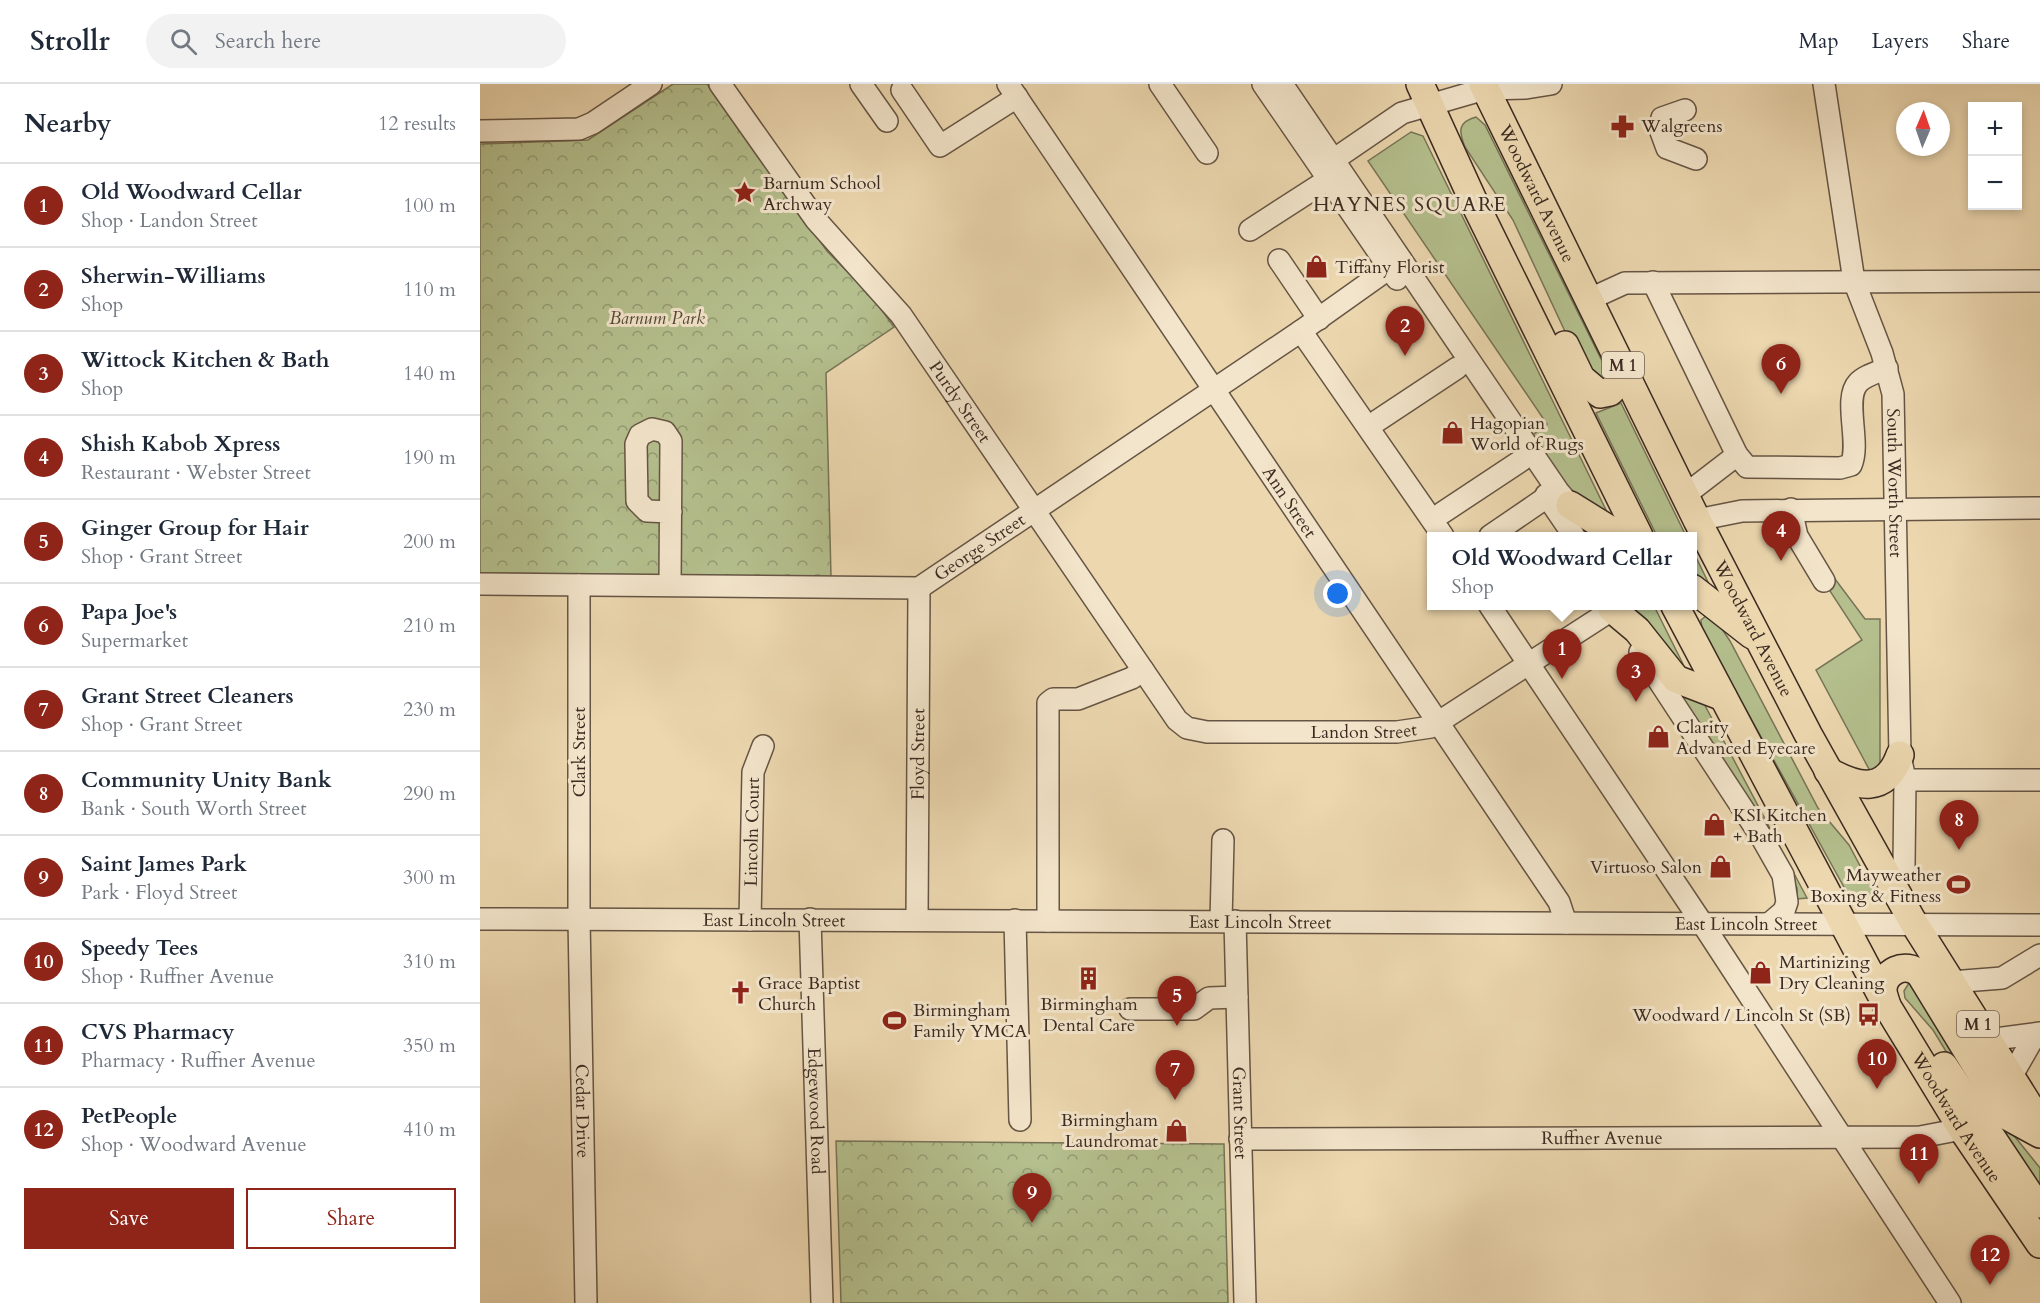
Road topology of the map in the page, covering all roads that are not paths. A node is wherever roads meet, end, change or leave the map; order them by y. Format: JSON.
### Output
{"nodes":[{"id":1,"x":651,"y":84,"type":"edge"},
{"id":2,"x":720,"y":84,"type":"edge"},
{"id":3,"x":861,"y":84,"type":"edge"},
{"id":4,"x":1160,"y":84,"type":"edge"},
{"id":5,"x":1263,"y":84,"type":"edge"},
{"id":6,"x":1282,"y":84,"type":"edge"},
{"id":7,"x":1551,"y":84,"type":"edge"},
{"id":8,"x":1824,"y":84,"type":"edge"},
{"id":9,"x":1486,"y":86,"type":"edge"},
{"id":10,"x":887,"y":88,"type":"edge"},
{"id":11,"x":1012,"y":91,"type":"edge"},
{"id":12,"x":1424,"y":94,"type":"edge"},
{"id":13,"x":1685,"y":110,"type":"dead end"},
{"id":14,"x":887,"y":121,"type":"dead end"},
{"id":15,"x":480,"y":131,"type":"edge"},
{"id":16,"x":1207,"y":153,"type":"dead end"},
{"id":17,"x":1696,"y":159,"type":"dead end"},
{"id":18,"x":1329,"y":169,"type":"junction"},
{"id":19,"x":1473,"y":200,"type":"junction"},
{"id":20,"x":1250,"y":230,"type":"dead end"},
{"id":21,"x":1279,"y":260,"type":"dead end"},
{"id":22,"x":1395,"y":265,"type":"junction"},
{"id":23,"x":1854,"y":281,"type":"junction"},
{"id":24,"x":2040,"y":281,"type":"edge"},
{"id":25,"x":1653,"y":282,"type":"junction"},
{"id":26,"x":1590,"y":300,"type":"junction"},
{"id":27,"x":1319,"y":319,"type":"junction"},
{"id":28,"x":1301,"y":331,"type":"junction"},
{"id":29,"x":1457,"y":368,"type":"junction"},
{"id":30,"x":1887,"y":368,"type":"junction"},
{"id":31,"x":1627,"y":374,"type":"junction"},
{"id":32,"x":1213,"y":390,"type":"junction"},
{"id":33,"x":1377,"y":421,"type":"dead end"},
{"id":34,"x":1737,"y":454,"type":"junction"},
{"id":35,"x":1522,"y":460,"type":"junction"},
{"id":36,"x":1685,"y":495,"type":"junction"},
{"id":37,"x":1559,"y":501,"type":"junction"},
{"id":38,"x":2040,"y":508,"type":"edge"},
{"id":39,"x":1791,"y":509,"type":"junction"},
{"id":40,"x":1896,"y":509,"type":"junction"},
{"id":41,"x":1035,"y":510,"type":"junction"},
{"id":42,"x":670,"y":512,"type":"dead end"},
{"id":43,"x":1442,"y":513,"type":"dead end"},
{"id":44,"x":1697,"y":520,"type":"junction"},
{"id":45,"x":1440,"y":532,"type":"edge"},
{"id":46,"x":1500,"y":532,"type":"edge"},
{"id":47,"x":1572,"y":532,"type":"edge"},
{"id":48,"x":1592,"y":532,"type":"edge"},
{"id":49,"x":1612,"y":532,"type":"edge"},
{"id":50,"x":1637,"y":532,"type":"edge"},
{"id":51,"x":1824,"y":581,"type":"dead end"},
{"id":52,"x":480,"y":584,"type":"edge"},
{"id":53,"x":579,"y":585,"type":"junction"},
{"id":54,"x":670,"y":585,"type":"junction"},
{"id":55,"x":919,"y":588,"type":"junction"},
{"id":56,"x":1697,"y":592,"type":"edge"},
{"id":57,"x":1493,"y":610,"type":"edge"},
{"id":58,"x":1608,"y":610,"type":"edge"},
{"id":59,"x":1615,"y":610,"type":"edge"},
{"id":60,"x":1616,"y":610,"type":"edge"},
{"id":61,"x":1677,"y":610,"type":"edge"},
{"id":62,"x":1760,"y":642,"type":"junction"},
{"id":63,"x":1529,"y":663,"type":"junction"},
{"id":64,"x":1143,"y":670,"type":"junction"},
{"id":65,"x":1723,"y":697,"type":"junction"},
{"id":66,"x":1439,"y":722,"type":"junction"},
{"id":67,"x":1187,"y":728,"type":"joint"},
{"id":68,"x":763,"y":746,"type":"dead end"},
{"id":69,"x":1902,"y":768,"type":"junction"},
{"id":70,"x":1828,"y":771,"type":"junction"},
{"id":71,"x":2040,"y":780,"type":"edge"},
{"id":72,"x":1223,"y":840,"type":"dead end"},
{"id":73,"x":1893,"y":888,"type":"junction"},
{"id":74,"x":480,"y":919,"type":"edge"},
{"id":75,"x":579,"y":919,"type":"junction"},
{"id":76,"x":810,"y":919,"type":"junction"},
{"id":77,"x":750,"y":920,"type":"junction"},
{"id":78,"x":918,"y":920,"type":"junction"},
{"id":79,"x":1016,"y":920,"type":"junction"},
{"id":80,"x":1048,"y":921,"type":"junction"},
{"id":81,"x":1228,"y":921,"type":"junction"},
{"id":82,"x":1566,"y":923,"type":"junction"},
{"id":83,"x":1702,"y":923,"type":"junction"},
{"id":84,"x":1770,"y":923,"type":"junction"},
{"id":85,"x":1842,"y":924,"type":"junction"},
{"id":86,"x":2040,"y":925,"type":"edge"},
{"id":87,"x":1915,"y":926,"type":"junction"},
{"id":88,"x":2040,"y":955,"type":"edge"},
{"id":89,"x":1951,"y":982,"type":"junction"},
{"id":90,"x":1237,"y":997,"type":"junction"},
{"id":91,"x":1887,"y":1006,"type":"junction"},
{"id":92,"x":1130,"y":1009,"type":"dead end"},
{"id":93,"x":2038,"y":1034,"type":"edge"},
{"id":94,"x":1988,"y":1040,"type":"junction"},
{"id":95,"x":1919,"y":1058,"type":"junction"},
{"id":96,"x":2011,"y":1077,"type":"junction"},
{"id":97,"x":1020,"y":1120,"type":"dead end"},
{"id":98,"x":2040,"y":1123,"type":"edge"},
{"id":99,"x":1962,"y":1130,"type":"junction"},
{"id":100,"x":2040,"y":1134,"type":"edge"},
{"id":101,"x":1841,"y":1137,"type":"junction"},
{"id":102,"x":1240,"y":1138,"type":"junction"},
{"id":103,"x":2040,"y":1204,"type":"edge"},
{"id":104,"x":2040,"y":1244,"type":"edge"},
{"id":105,"x":586,"y":1303,"type":"edge"},
{"id":106,"x":822,"y":1303,"type":"edge"},
{"id":107,"x":1245,"y":1303,"type":"edge"},
{"id":108,"x":1950,"y":1303,"type":"edge"}],
"edges":[{"from":1,"to":15,"type":"street"},
{"from":2,"to":41,"type":"street","name":"Purdy Street"},
{"from":3,"to":14,"type":"street"},
{"from":4,"to":16,"type":"street"},
{"from":5,"to":18,"type":"street"},
{"from":6,"to":18,"type":"street"},
{"from":7,"to":9,"type":"street"},
{"from":8,"to":23,"type":"street","name":"South Worth Street"},
{"from":9,"to":12,"type":"street"},
{"from":9,"to":26,"type":"main road","name":"Woodward Avenue","number":"M 1"},
{"from":10,"to":11,"type":"street"},
{"from":11,"to":32,"type":"street","name":"Ann Street"},
{"from":12,"to":18,"type":"street"},
{"from":12,"to":19,"type":"main road"},
{"from":13,"to":17,"type":"street"},
{"from":18,"to":20,"type":"street"},
{"from":18,"to":22,"type":"street"},
{"from":19,"to":31,"type":"main road"},
{"from":19,"to":50,"type":"main road"},
{"from":21,"to":27,"type":"street"},
{"from":22,"to":27,"type":"street","name":"George Street"},
{"from":22,"to":29,"type":"street"},
{"from":22,"to":37,"type":"street"},
{"from":23,"to":24,"type":"street"},
{"from":23,"to":25,"type":"street"},
{"from":23,"to":30,"type":"street","name":"South Worth Street"},
{"from":25,"to":26,"type":"street"},
{"from":25,"to":34,"type":"street"},
{"from":26,"to":31,"type":"main road","name":"Woodward Avenue","number":"M 1"},
{"from":27,"to":28,"type":"street","name":"George Street"},
{"from":28,"to":32,"type":"street","name":"George Street"},
{"from":28,"to":45,"type":"street"},
{"from":29,"to":33,"type":"street"},
{"from":29,"to":35,"type":"street"},
{"from":30,"to":34,"type":"street"},
{"from":30,"to":40,"type":"street","name":"South Worth Street"},
{"from":31,"to":36,"type":"main road","name":"Woodward Avenue","number":"M 1"},
{"from":32,"to":41,"type":"street","name":"George Street"},
{"from":32,"to":66,"type":"street","name":"Ann Street"},
{"from":34,"to":36,"type":"street"},
{"from":35,"to":37,"type":"street"},
{"from":35,"to":43,"type":"street"},
{"from":36,"to":44,"type":"main road","name":"Woodward Avenue","number":"M 1"},
{"from":37,"to":46,"type":"street"},
{"from":37,"to":47,"type":"street"},
{"from":37,"to":48,"type":"street"},
{"from":37,"to":49,"type":"main road"},
{"from":38,"to":40,"type":"street"},
{"from":39,"to":40,"type":"street"},
{"from":39,"to":44,"type":"street"},
{"from":39,"to":51,"type":"street"},
{"from":40,"to":69,"type":"street","name":"South Worth Street"},
{"from":41,"to":55,"type":"street","name":"George Street"},
{"from":41,"to":64,"type":"street","name":"Purdy Street"},
{"from":42,"to":54,"type":"street"},
{"from":44,"to":62,"type":"main road","name":"Woodward Avenue","number":"M 1"},
{"from":52,"to":53,"type":"street","name":"George Street"},
{"from":53,"to":54,"type":"street","name":"George Street"},
{"from":53,"to":75,"type":"street","name":"Clark Street"},
{"from":54,"to":55,"type":"street","name":"George Street"},
{"from":55,"to":78,"type":"street","name":"Floyd Street"},
{"from":56,"to":62,"type":"main road"},
{"from":57,"to":63,"type":"street"},
{"from":58,"to":63,"type":"street","name":"Landon Street"},
{"from":59,"to":84,"type":"street"},
{"from":60,"to":65,"type":"main road"},
{"from":61,"to":65,"type":"main road","name":"Woodward Avenue"},
{"from":62,"to":70,"type":"main road","name":"Woodward Avenue","number":"M 1"},
{"from":63,"to":66,"type":"street","name":"Landon Street"},
{"from":63,"to":83,"type":"street"},
{"from":64,"to":67,"type":"street","name":"Purdy Street"},
{"from":64,"to":80,"type":"street"},
{"from":65,"to":85,"type":"main road","name":"Woodward Avenue"},
{"from":66,"to":67,"type":"street","name":"Landon Street"},
{"from":66,"to":82,"type":"street","name":"Ann Street"},
{"from":68,"to":77,"type":"street","name":"Lincoln Court"},
{"from":69,"to":70,"type":"main road"},
{"from":69,"to":71,"type":"street"},
{"from":69,"to":73,"type":"street","name":"South Worth Street"},
{"from":70,"to":73,"type":"main road","name":"Woodward Avenue","number":"M 1"},
{"from":72,"to":81,"type":"street","name":"Grant Street"},
{"from":73,"to":87,"type":"main road","name":"Woodward Avenue","number":"M 1"},
{"from":74,"to":75,"type":"street","name":"East Lincoln Street"},
{"from":75,"to":77,"type":"street","name":"East Lincoln Street"},
{"from":75,"to":105,"type":"street","name":"Cedar Drive"},
{"from":76,"to":77,"type":"street","name":"East Lincoln Street"},
{"from":76,"to":78,"type":"street","name":"East Lincoln Street"},
{"from":76,"to":106,"type":"street","name":"Edgewood Road"},
{"from":78,"to":79,"type":"street","name":"East Lincoln Street"},
{"from":79,"to":80,"type":"street","name":"East Lincoln Street"},
{"from":79,"to":97,"type":"street"},
{"from":80,"to":81,"type":"street","name":"East Lincoln Street"},
{"from":81,"to":82,"type":"street","name":"East Lincoln Street"},
{"from":81,"to":90,"type":"street","name":"Grant Street"},
{"from":82,"to":83,"type":"street","name":"East Lincoln Street"},
{"from":83,"to":84,"type":"street","name":"East Lincoln Street"},
{"from":83,"to":101,"type":"street"},
{"from":84,"to":85,"type":"street","name":"East Lincoln Street"},
{"from":85,"to":87,"type":"street","name":"East Lincoln Street"},
{"from":85,"to":91,"type":"main road","name":"Woodward Avenue"},
{"from":86,"to":87,"type":"street","name":"East Lincoln Street"},
{"from":87,"to":89,"type":"main road","name":"Woodward Avenue","number":"M 1"},
{"from":88,"to":89,"type":"street"},
{"from":89,"to":94,"type":"main road","name":"Woodward Avenue","number":"M 1"},
{"from":90,"to":92,"type":"street"},
{"from":90,"to":102,"type":"street","name":"Grant Street"},
{"from":91,"to":95,"type":"main road","name":"Woodward Avenue"},
{"from":91,"to":100,"type":"main road"},
{"from":93,"to":94,"type":"street"},
{"from":93,"to":96,"type":"street"},
{"from":94,"to":96,"type":"main road","name":"Woodward Avenue","number":"M 1"},
{"from":95,"to":99,"type":"main road","name":"Woodward Avenue"},
{"from":95,"to":103,"type":"main road"},
{"from":96,"to":98,"type":"main road","name":"Woodward Avenue","number":"M 1"},
{"from":99,"to":101,"type":"street","name":"Ruffner Avenue"},
{"from":99,"to":104,"type":"main road","name":"Woodward Avenue"},
{"from":101,"to":102,"type":"street","name":"Ruffner Avenue"},
{"from":101,"to":108,"type":"street"},
{"from":102,"to":107,"type":"street","name":"Grant Street"}]}
